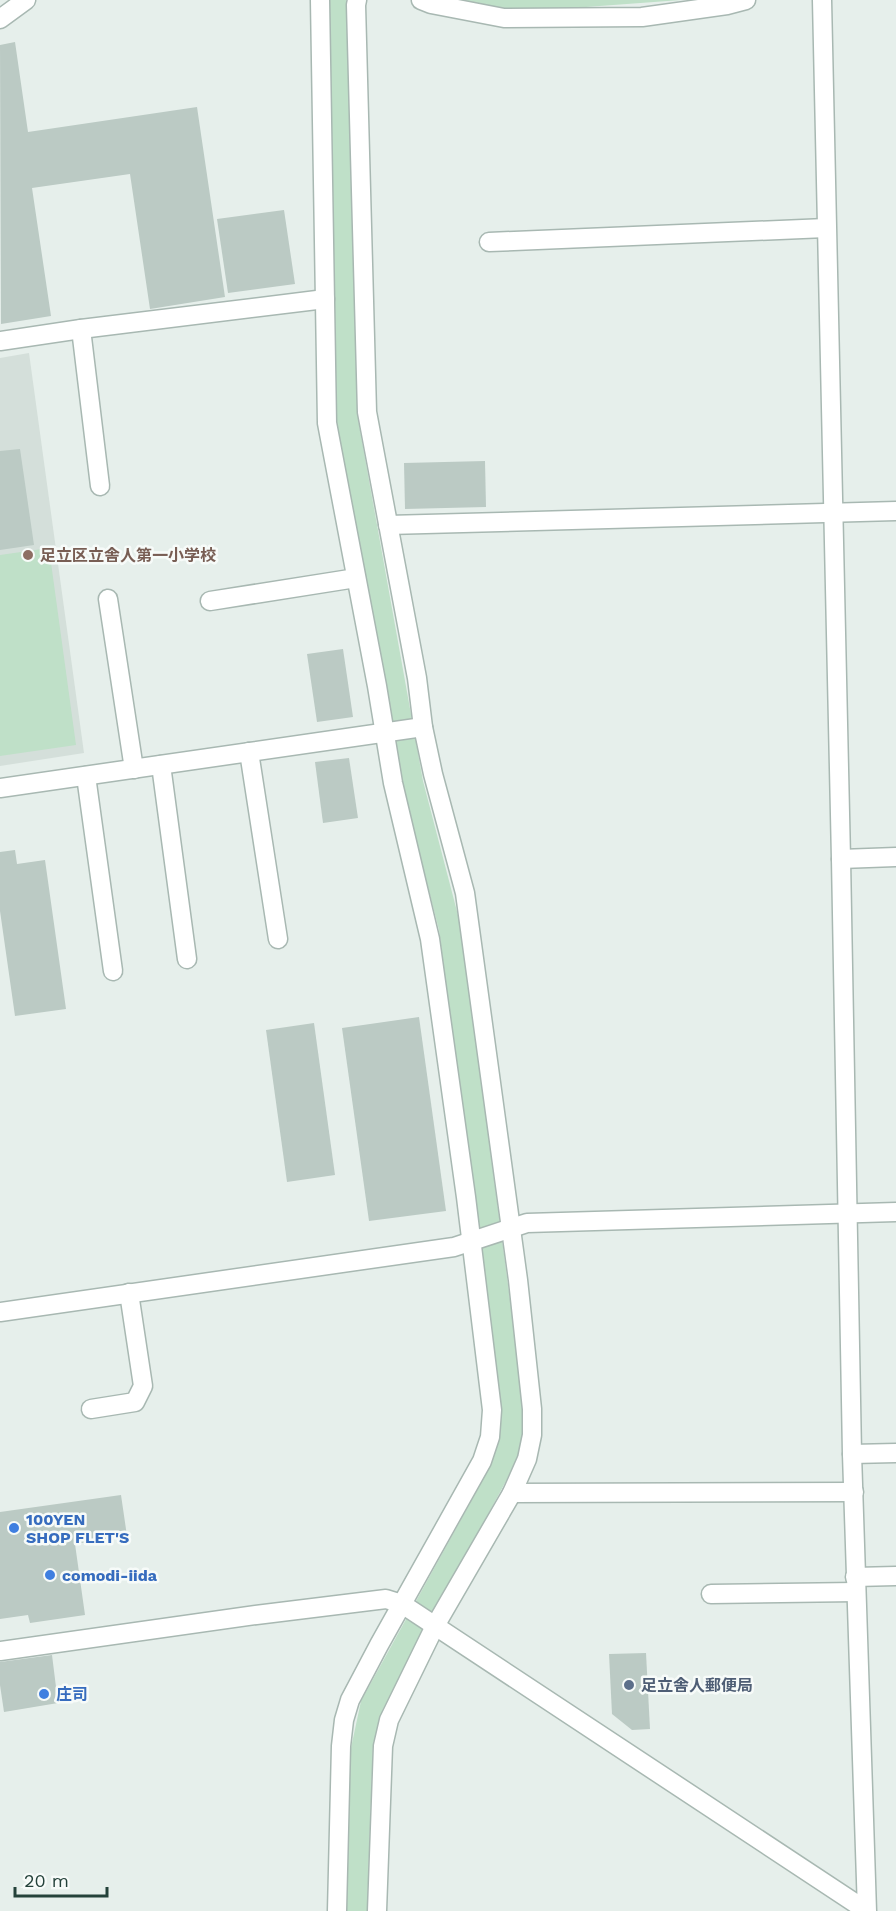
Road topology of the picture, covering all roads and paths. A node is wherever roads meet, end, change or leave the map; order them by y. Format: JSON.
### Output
{"nodes":[{"id":1,"x":26,"y":0,"type":"edge"},
{"id":2,"x":320,"y":0,"type":"edge"},
{"id":3,"x":357,"y":0,"type":"edge"},
{"id":4,"x":422,"y":0,"type":"edge"},
{"id":5,"x":746,"y":0,"type":"edge"},
{"id":6,"x":822,"y":0,"type":"edge"},
{"id":7,"x":682,"y":6,"type":"edge"},
{"id":8,"x":0,"y":19,"type":"edge"},
{"id":9,"x":826,"y":228,"type":"junction"},
{"id":10,"x":489,"y":242,"type":"dead end"},
{"id":11,"x":325,"y":299,"type":"junction"},
{"id":12,"x":81,"y":329,"type":"junction"},
{"id":13,"x":0,"y":341,"type":"edge"},
{"id":14,"x":100,"y":486,"type":"dead end"},
{"id":15,"x":896,"y":511,"type":"edge"},
{"id":16,"x":832,"y":513,"type":"junction"},
{"id":17,"x":388,"y":525,"type":"junction"},
{"id":18,"x":356,"y":578,"type":"junction"},
{"id":19,"x":108,"y":600,"type":"dead end"},
{"id":20,"x":210,"y":601,"type":"dead end"},
{"id":21,"x":423,"y":727,"type":"junction"},
{"id":22,"x":384,"y":732,"type":"junction"},
{"id":23,"x":249,"y":752,"type":"junction"},
{"id":24,"x":161,"y":765,"type":"junction"},
{"id":25,"x":134,"y":769,"type":"junction"},
{"id":26,"x":86,"y":776,"type":"junction"},
{"id":27,"x":0,"y":788,"type":"edge"},
{"id":28,"x":896,"y":857,"type":"edge"},
{"id":29,"x":841,"y":859,"type":"junction"},
{"id":30,"x":278,"y":939,"type":"dead end"},
{"id":31,"x":187,"y":959,"type":"dead end"},
{"id":32,"x":113,"y":971,"type":"dead end"},
{"id":33,"x":896,"y":1212,"type":"edge"},
{"id":34,"x":848,"y":1213,"type":"junction"},
{"id":35,"x":511,"y":1228,"type":"junction"},
{"id":36,"x":471,"y":1241,"type":"junction"},
{"id":37,"x":129,"y":1293,"type":"junction"},
{"id":38,"x":0,"y":1312,"type":"edge"},
{"id":39,"x":91,"y":1409,"type":"dead end"},
{"id":40,"x":896,"y":1453,"type":"edge"},
{"id":41,"x":852,"y":1454,"type":"junction"},
{"id":42,"x":854,"y":1492,"type":"junction"},
{"id":43,"x":512,"y":1493,"type":"junction"},
{"id":44,"x":896,"y":1576,"type":"edge"},
{"id":45,"x":856,"y":1585,"type":"junction"},
{"id":46,"x":711,"y":1594,"type":"dead end"},
{"id":47,"x":402,"y":1604,"type":"junction"},
{"id":48,"x":435,"y":1626,"type":"junction"},
{"id":49,"x":0,"y":1651,"type":"edge"},
{"id":50,"x":337,"y":1911,"type":"edge"},
{"id":51,"x":377,"y":1911,"type":"edge"},
{"id":52,"x":867,"y":1911,"type":"edge"}],
"edges":[{"from":1,"to":8,"type":"street"},
{"from":2,"to":11,"type":"street"},
{"from":3,"to":17,"type":"street"},
{"from":4,"to":7,"type":"street"},
{"from":5,"to":7,"type":"street"},
{"from":6,"to":9,"type":"street"},
{"from":9,"to":10,"type":"street"},
{"from":9,"to":16,"type":"street"},
{"from":11,"to":12,"type":"street"},
{"from":11,"to":18,"type":"street"},
{"from":12,"to":13,"type":"street"},
{"from":12,"to":14,"type":"street"},
{"from":15,"to":16,"type":"street"},
{"from":16,"to":17,"type":"street"},
{"from":16,"to":29,"type":"street"},
{"from":17,"to":21,"type":"street"},
{"from":18,"to":20,"type":"street"},
{"from":18,"to":22,"type":"street"},
{"from":19,"to":25,"type":"street"},
{"from":21,"to":22,"type":"street"},
{"from":21,"to":35,"type":"street"},
{"from":22,"to":23,"type":"street"},
{"from":22,"to":36,"type":"street"},
{"from":23,"to":24,"type":"street"},
{"from":23,"to":30,"type":"street"},
{"from":24,"to":25,"type":"street"},
{"from":24,"to":31,"type":"street"},
{"from":25,"to":26,"type":"street"},
{"from":26,"to":27,"type":"street"},
{"from":26,"to":32,"type":"street"},
{"from":28,"to":29,"type":"street"},
{"from":29,"to":34,"type":"street"},
{"from":33,"to":34,"type":"street"},
{"from":34,"to":35,"type":"street"},
{"from":34,"to":41,"type":"street"},
{"from":35,"to":36,"type":"street"},
{"from":35,"to":43,"type":"street"},
{"from":36,"to":37,"type":"street"},
{"from":36,"to":47,"type":"street"},
{"from":37,"to":38,"type":"street"},
{"from":37,"to":39,"type":"street"},
{"from":40,"to":41,"type":"street"},
{"from":41,"to":42,"type":"street"},
{"from":42,"to":43,"type":"street"},
{"from":42,"to":45,"type":"street"},
{"from":43,"to":48,"type":"street"},
{"from":44,"to":45,"type":"street"},
{"from":45,"to":46,"type":"street"},
{"from":45,"to":52,"type":"street"},
{"from":47,"to":48,"type":"street"},
{"from":47,"to":49,"type":"street"},
{"from":47,"to":50,"type":"street"},
{"from":48,"to":51,"type":"street"},
{"from":48,"to":52,"type":"street"}]}
